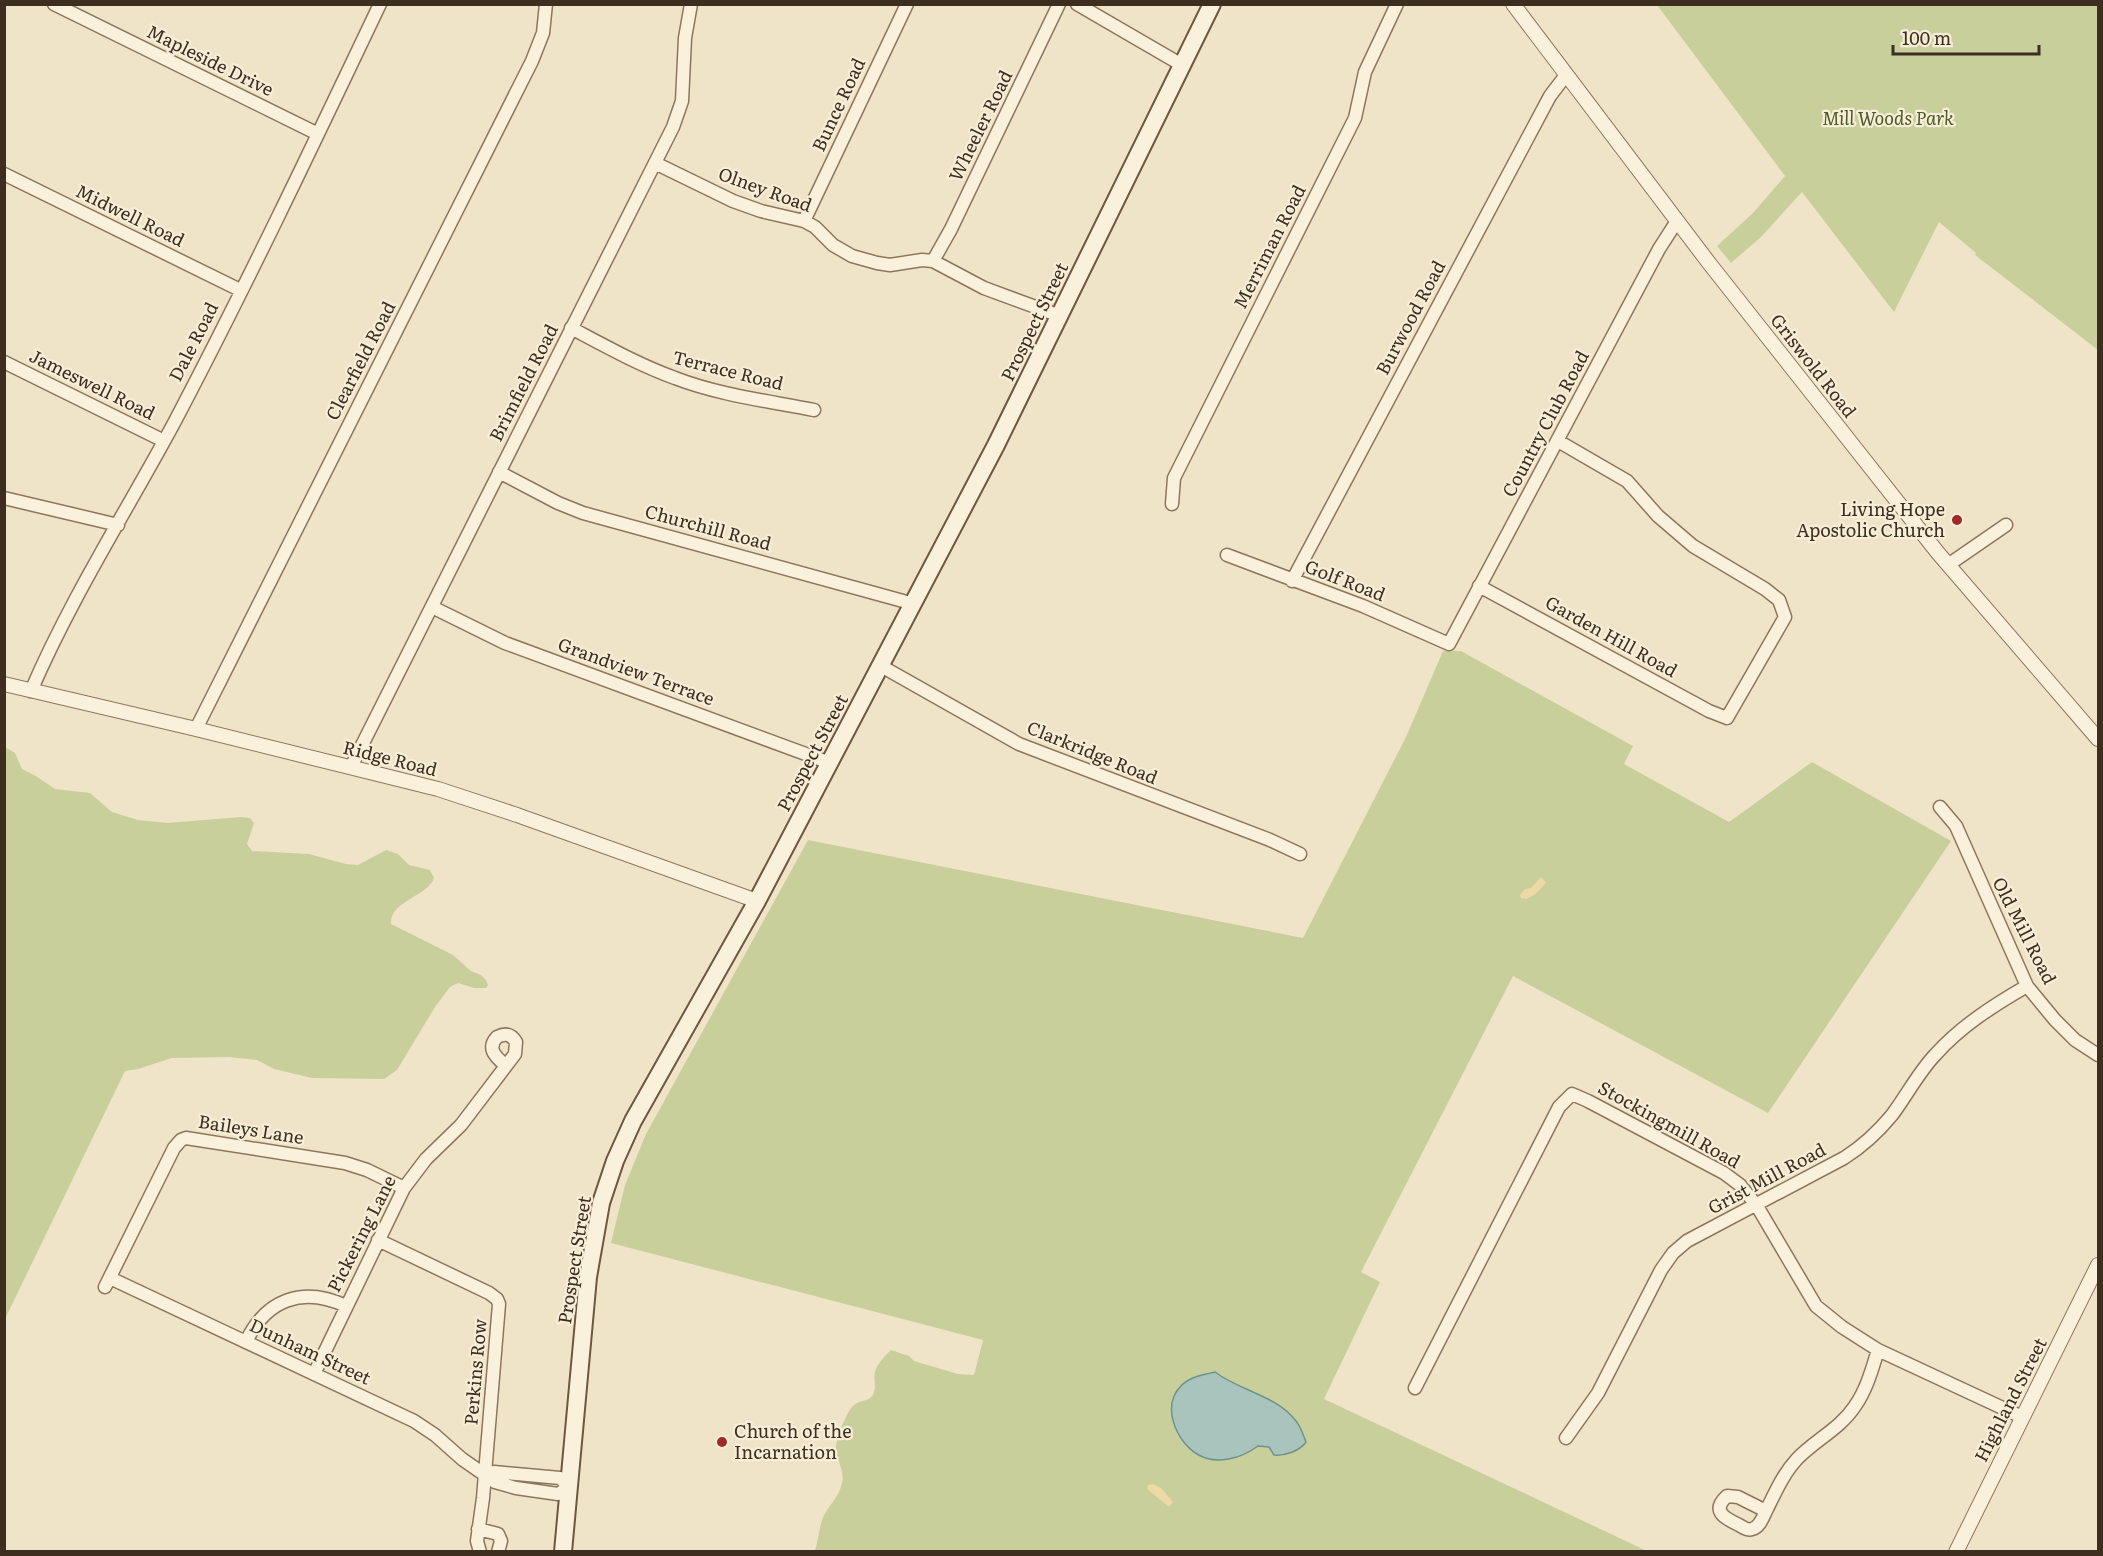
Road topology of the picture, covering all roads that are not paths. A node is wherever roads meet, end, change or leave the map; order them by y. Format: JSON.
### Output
{"nodes":[{"id":1,"x":54,"y":4,"type":"edge"},
{"id":2,"x":380,"y":4,"type":"edge"},
{"id":3,"x":546,"y":4,"type":"edge"},
{"id":4,"x":691,"y":4,"type":"edge"},
{"id":5,"x":907,"y":4,"type":"edge"},
{"id":6,"x":1059,"y":4,"type":"edge"},
{"id":7,"x":1077,"y":4,"type":"edge"},
{"id":8,"x":1212,"y":4,"type":"edge"},
{"id":9,"x":1397,"y":4,"type":"edge"},
{"id":10,"x":1513,"y":4,"type":"edge"},
{"id":11,"x":1182,"y":65,"type":"junction"},
{"id":12,"x":1566,"y":75,"type":"junction"},
{"id":13,"x":318,"y":134,"type":"junction"},
{"id":14,"x":655,"y":163,"type":"junction"},
{"id":15,"x":4,"y":174,"type":"edge"},
{"id":16,"x":804,"y":221,"type":"junction"},
{"id":17,"x":1677,"y":221,"type":"junction"},
{"id":18,"x":933,"y":261,"type":"junction"},
{"id":19,"x":240,"y":290,"type":"junction"},
{"id":20,"x":1060,"y":316,"type":"junction"},
{"id":21,"x":571,"y":328,"type":"junction"},
{"id":22,"x":4,"y":362,"type":"edge"},
{"id":23,"x":814,"y":410,"type":"dead end"},
{"id":24,"x":164,"y":441,"type":"junction"},
{"id":25,"x":1558,"y":441,"type":"junction"},
{"id":26,"x":499,"y":472,"type":"junction"},
{"id":27,"x":4,"y":498,"type":"edge"},
{"id":28,"x":1172,"y":504,"type":"dead end"},
{"id":29,"x":118,"y":525,"type":"junction"},
{"id":30,"x":2006,"y":525,"type":"dead end"},
{"id":31,"x":1227,"y":555,"type":"dead end"},
{"id":32,"x":1948,"y":565,"type":"junction"},
{"id":33,"x":1292,"y":581,"type":"junction"},
{"id":34,"x":1479,"y":586,"type":"junction"},
{"id":35,"x":914,"y":604,"type":"junction"},
{"id":36,"x":432,"y":607,"type":"junction"},
{"id":37,"x":1449,"y":644,"type":"joint"},
{"id":38,"x":881,"y":666,"type":"junction"},
{"id":39,"x":4,"y":684,"type":"edge"},
{"id":40,"x":32,"y":691,"type":"junction"},
{"id":41,"x":196,"y":729,"type":"junction"},
{"id":42,"x":2098,"y":739,"type":"edge"},
{"id":43,"x":830,"y":762,"type":"junction"},
{"id":44,"x":351,"y":767,"type":"junction"},
{"id":45,"x":1940,"y":807,"type":"dead end"},
{"id":46,"x":1300,"y":854,"type":"dead end"},
{"id":47,"x":757,"y":901,"type":"junction"},
{"id":48,"x":2027,"y":986,"type":"junction"},
{"id":49,"x":2098,"y":1055,"type":"edge"},
{"id":50,"x":506,"y":1066,"type":"dead end"},
{"id":51,"x":404,"y":1188,"type":"junction"},
{"id":52,"x":1757,"y":1206,"type":"junction"},
{"id":53,"x":378,"y":1240,"type":"junction"},
{"id":54,"x":2097,"y":1274,"type":"edge"},
{"id":55,"x":107,"y":1283,"type":"joint"},
{"id":56,"x":346,"y":1306,"type":"junction"},
{"id":57,"x":246,"y":1342,"type":"junction"},
{"id":58,"x":1878,"y":1350,"type":"junction"},
{"id":59,"x":314,"y":1374,"type":"junction"},
{"id":60,"x":1415,"y":1388,"type":"dead end"},
{"id":61,"x":2022,"y":1417,"type":"junction"},
{"id":62,"x":1566,"y":1438,"type":"dead end"},
{"id":63,"x":485,"y":1475,"type":"junction"},
{"id":64,"x":569,"y":1487,"type":"junction"},
{"id":65,"x":1766,"y":1510,"type":"dead end"},
{"id":66,"x":478,"y":1528,"type":"junction"},
{"id":67,"x":480,"y":1551,"type":"edge"},
{"id":68,"x":498,"y":1551,"type":"edge"},
{"id":69,"x":563,"y":1551,"type":"edge"},
{"id":70,"x":1956,"y":1551,"type":"edge"}],
"edges":[{"from":1,"to":13,"type":"street","name":"Mapleside Drive"},
{"from":2,"to":13,"type":"street","name":"Dale Road"},
{"from":3,"to":41,"type":"street","name":"Clearfield Road"},
{"from":4,"to":14,"type":"street","name":"Brimfield Road"},
{"from":5,"to":16,"type":"street","name":"Bunce Road"},
{"from":6,"to":18,"type":"street","name":"Wheeler Road"},
{"from":7,"to":11,"type":"street"},
{"from":8,"to":11,"type":"main road","name":"Prospect Street"},
{"from":9,"to":28,"type":"street","name":"Merriman Road"},
{"from":10,"to":12,"type":"street","name":"Griswold Road"},
{"from":11,"to":20,"type":"main road","name":"Prospect Street"},
{"from":12,"to":17,"type":"street","name":"Griswold Road"},
{"from":12,"to":33,"type":"street","name":"Burwood Road"},
{"from":13,"to":19,"type":"street","name":"Dale Road"},
{"from":14,"to":16,"type":"street","name":"Olney Road"},
{"from":14,"to":21,"type":"street","name":"Brimfield Road"},
{"from":15,"to":19,"type":"street","name":"Midwell Road"},
{"from":16,"to":18,"type":"street","name":"Olney Road"},
{"from":17,"to":25,"type":"street","name":"Country Club Road"},
{"from":17,"to":32,"type":"street","name":"Griswold Road"},
{"from":18,"to":20,"type":"street"},
{"from":19,"to":24,"type":"street","name":"Dale Road"},
{"from":20,"to":35,"type":"main road","name":"Prospect Street"},
{"from":21,"to":23,"type":"street","name":"Terrace Road"},
{"from":21,"to":26,"type":"street","name":"Brimfield Road"},
{"from":22,"to":24,"type":"street","name":"Jameswell Road"},
{"from":24,"to":29,"type":"street","name":"Dale Road"},
{"from":25,"to":34,"type":"street","name":"Country Club Road"},
{"from":25,"to":34,"type":"street","name":"Garden Hill Road"},
{"from":26,"to":35,"type":"street","name":"Churchill Road"},
{"from":26,"to":36,"type":"street","name":"Brimfield Road"},
{"from":27,"to":29,"type":"street"},
{"from":29,"to":40,"type":"street","name":"Dale Road"},
{"from":30,"to":32,"type":"street"},
{"from":31,"to":33,"type":"street","name":"Golf Road"},
{"from":32,"to":42,"type":"street","name":"Griswold Road"},
{"from":33,"to":37,"type":"street","name":"Golf Road"},
{"from":34,"to":37,"type":"street","name":"Country Club Road"},
{"from":35,"to":38,"type":"main road","name":"Prospect Street"},
{"from":36,"to":43,"type":"street","name":"Grandview Terrace"},
{"from":36,"to":44,"type":"street","name":"Brimfield Road"},
{"from":38,"to":43,"type":"main road","name":"Prospect Street"},
{"from":38,"to":46,"type":"street","name":"Clarkridge Road"},
{"from":39,"to":40,"type":"street","name":"Ridge Road"},
{"from":40,"to":41,"type":"street","name":"Ridge Road"},
{"from":41,"to":44,"type":"street","name":"Ridge Road"},
{"from":43,"to":47,"type":"main road","name":"Prospect Street"},
{"from":44,"to":47,"type":"street","name":"Ridge Road"},
{"from":45,"to":48,"type":"street","name":"Old Mill Road"},
{"from":47,"to":64,"type":"main road","name":"Prospect Street"},
{"from":48,"to":49,"type":"street","name":"Old Mill Road"},
{"from":48,"to":52,"type":"street","name":"Grist Mill Road"},
{"from":50,"to":51,"type":"street","name":"Pickering Lane"},
{"from":51,"to":53,"type":"street","name":"Pickering Lane"},
{"from":51,"to":55,"type":"street","name":"Baileys Lane"},
{"from":52,"to":58,"type":"street","name":"Stockingmill Road"},
{"from":52,"to":60,"type":"street","name":"Stockingmill Road"},
{"from":52,"to":62,"type":"street","name":"Grist Mill Road"},
{"from":53,"to":56,"type":"street","name":"Pickering Lane"},
{"from":53,"to":63,"type":"street","name":"Perkins Row"},
{"from":54,"to":61,"type":"street","name":"Highland Street"},
{"from":55,"to":57,"type":"street","name":"Dunham Street"},
{"from":56,"to":57,"type":"street"},
{"from":56,"to":59,"type":"street","name":"Pickering Lane"},
{"from":57,"to":59,"type":"street","name":"Dunham Street"},
{"from":58,"to":61,"type":"street","name":"Stockingmill Road"},
{"from":58,"to":65,"type":"street"},
{"from":59,"to":63,"type":"street","name":"Dunham Street"},
{"from":61,"to":70,"type":"street","name":"Highland Street"},
{"from":63,"to":64,"type":"street"},
{"from":63,"to":66,"type":"street"},
{"from":64,"to":69,"type":"main road","name":"Prospect Street"},
{"from":66,"to":67,"type":"street"},
{"from":66,"to":68,"type":"street"}]}
